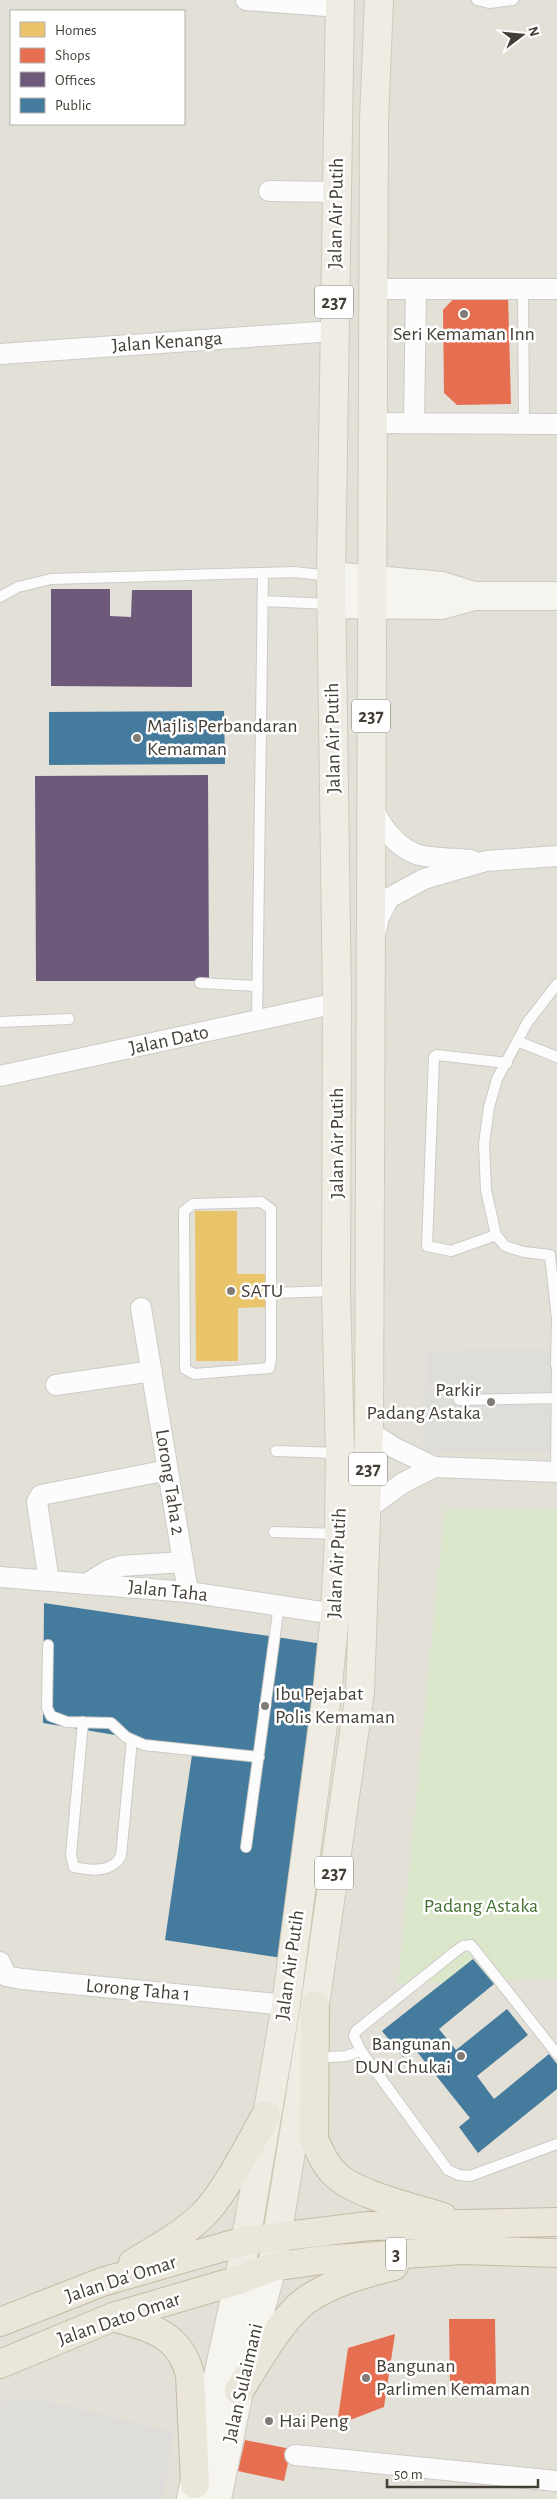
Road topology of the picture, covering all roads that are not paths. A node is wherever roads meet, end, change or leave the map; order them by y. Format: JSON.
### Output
{"nodes":[{"id":1,"x":246,"y":0,"type":"edge"},
{"id":2,"x":378,"y":0,"type":"edge"},
{"id":3,"x":477,"y":0,"type":"edge"},
{"id":4,"x":513,"y":0,"type":"edge"},
{"id":5,"x":340,"y":3,"type":"edge"},
{"id":6,"x":270,"y":191,"type":"dead end"},
{"id":7,"x":336,"y":192,"type":"junction"},
{"id":8,"x":375,"y":289,"type":"junction"},
{"id":9,"x":416,"y":289,"type":"junction"},
{"id":10,"x":523,"y":289,"type":"junction"},
{"id":11,"x":557,"y":289,"type":"edge"},
{"id":12,"x":334,"y":331,"type":"junction"},
{"id":13,"x":0,"y":354,"type":"edge"},
{"id":14,"x":374,"y":422,"type":"junction"},
{"id":15,"x":414,"y":423,"type":"junction"},
{"id":16,"x":524,"y":424,"type":"junction"},
{"id":17,"x":557,"y":424,"type":"edge"},
{"id":18,"x":263,"y":574,"type":"junction"},
{"id":19,"x":331,"y":576,"type":"junction"},
{"id":20,"x":372,"y":592,"type":"junction"},
{"id":21,"x":557,"y":596,"type":"edge"},
{"id":22,"x":0,"y":597,"type":"edge"},
{"id":23,"x":262,"y":602,"type":"junction"},
{"id":24,"x":331,"y":604,"type":"junction"},
{"id":25,"x":370,"y":798,"type":"junction"},
{"id":26,"x":557,"y":856,"type":"edge"},
{"id":27,"x":486,"y":861,"type":"junction"},
{"id":28,"x":372,"y":950,"type":"junction"},
{"id":29,"x":200,"y":983,"type":"dead end"},
{"id":30,"x":557,"y":984,"type":"edge"},
{"id":31,"x":258,"y":986,"type":"junction"},
{"id":32,"x":337,"y":1003,"type":"junction"},
{"id":33,"x":69,"y":1019,"type":"dead end"},
{"id":34,"x":257,"y":1021,"type":"junction"},
{"id":35,"x":0,"y":1022,"type":"edge"},
{"id":36,"x":517,"y":1040,"type":"junction"},
{"id":37,"x":557,"y":1056,"type":"edge"},
{"id":38,"x":507,"y":1063,"type":"junction"},
{"id":39,"x":0,"y":1076,"type":"edge"},
{"id":40,"x":496,"y":1235,"type":"junction"},
{"id":41,"x":553,"y":1255,"type":"edge"},
{"id":42,"x":555,"y":1289,"type":"edge"},
{"id":43,"x":336,"y":1291,"type":"junction"},
{"id":44,"x":272,"y":1293,"type":"junction"},
{"id":45,"x":141,"y":1308,"type":"dead end"},
{"id":46,"x":557,"y":1365,"type":"edge"},
{"id":47,"x":152,"y":1371,"type":"junction"},
{"id":48,"x":56,"y":1385,"type":"dead end"},
{"id":49,"x":556,"y":1398,"type":"edge"},
{"id":50,"x":458,"y":1400,"type":"dead end"},
{"id":51,"x":368,"y":1431,"type":"junction"},
{"id":52,"x":276,"y":1451,"type":"dead end"},
{"id":53,"x":340,"y":1453,"type":"junction"},
{"id":54,"x":434,"y":1467,"type":"junction"},
{"id":55,"x":168,"y":1470,"type":"junction"},
{"id":56,"x":556,"y":1472,"type":"edge"},
{"id":57,"x":368,"y":1508,"type":"junction"},
{"id":58,"x":274,"y":1532,"type":"dead end"},
{"id":59,"x":339,"y":1534,"type":"junction"},
{"id":60,"x":183,"y":1562,"type":"junction"},
{"id":61,"x":0,"y":1576,"type":"edge"},
{"id":62,"x":49,"y":1580,"type":"junction"},
{"id":63,"x":86,"y":1584,"type":"junction"},
{"id":64,"x":188,"y":1592,"type":"junction"},
{"id":65,"x":279,"y":1605,"type":"junction"},
{"id":66,"x":335,"y":1614,"type":"junction"},
{"id":67,"x":48,"y":1646,"type":"dead end"},
{"id":68,"x":83,"y":1722,"type":"junction"},
{"id":69,"x":132,"y":1740,"type":"junction"},
{"id":70,"x":258,"y":1757,"type":"junction"},
{"id":71,"x":246,"y":1847,"type":"dead end"},
{"id":72,"x":3,"y":1969,"type":"edge"},
{"id":73,"x":286,"y":2004,"type":"junction"},
{"id":74,"x":315,"y":2006,"type":"junction"},
{"id":75,"x":361,"y":2051,"type":"junction"},
{"id":76,"x":557,"y":2054,"type":"edge"},
{"id":77,"x":315,"y":2058,"type":"junction"},
{"id":78,"x":266,"y":2114,"type":"junction"},
{"id":79,"x":557,"y":2144,"type":"edge"},
{"id":80,"x":557,"y":2222,"type":"edge"},
{"id":81,"x":462,"y":2223,"type":"junction"},
{"id":82,"x":278,"y":2235,"type":"junction"},
{"id":83,"x":244,"y":2241,"type":"junction"},
{"id":84,"x":461,"y":2250,"type":"junction"},
{"id":85,"x":557,"y":2253,"type":"edge"},
{"id":86,"x":272,"y":2267,"type":"junction"},
{"id":87,"x":239,"y":2280,"type":"junction"},
{"id":88,"x":102,"y":2282,"type":"junction"},
{"id":89,"x":113,"y":2317,"type":"junction"},
{"id":90,"x":0,"y":2322,"type":"edge"},
{"id":91,"x":0,"y":2364,"type":"edge"},
{"id":92,"x":239,"y":2391,"type":"junction"},
{"id":93,"x":295,"y":2455,"type":"dead end"},
{"id":94,"x":557,"y":2481,"type":"edge"},
{"id":95,"x":193,"y":2492,"type":"edge"},
{"id":96,"x":217,"y":2499,"type":"edge"}],
"edges":[{"from":1,"to":5,"type":"street"},
{"from":2,"to":8,"type":"main road","name":"Jalan Air Putih","number":"237"},
{"from":3,"to":4,"type":"lane"},
{"from":5,"to":7,"type":"main road","name":"Jalan Air Putih","number":"237"},
{"from":6,"to":7,"type":"street"},
{"from":7,"to":12,"type":"main road","name":"Jalan Air Putih","number":"237"},
{"from":8,"to":9,"type":"street"},
{"from":8,"to":14,"type":"main road","name":"Jalan Air Putih","number":"237"},
{"from":9,"to":10,"type":"street"},
{"from":9,"to":15,"type":"street"},
{"from":10,"to":11,"type":"street"},
{"from":10,"to":16,"type":"lane"},
{"from":12,"to":13,"type":"street","name":"Jalan Kenanga"},
{"from":12,"to":19,"type":"main road","name":"Jalan Air Putih","number":"237"},
{"from":14,"to":15,"type":"street"},
{"from":14,"to":20,"type":"main road","name":"Jalan Air Putih","number":"237"},
{"from":15,"to":16,"type":"street"},
{"from":16,"to":17,"type":"street"},
{"from":18,"to":19,"type":"lane"},
{"from":18,"to":22,"type":"lane"},
{"from":18,"to":23,"type":"lane"},
{"from":19,"to":20,"type":"main road"},
{"from":19,"to":24,"type":"main road","name":"Jalan Air Putih","number":"237"},
{"from":20,"to":21,"type":"main road"},
{"from":20,"to":24,"type":"main road"},
{"from":20,"to":25,"type":"main road","name":"Jalan Air Putih","number":"237"},
{"from":23,"to":24,"type":"lane"},
{"from":23,"to":31,"type":"lane"},
{"from":24,"to":32,"type":"main road","name":"Jalan Air Putih","number":"237"},
{"from":25,"to":27,"type":"street"},
{"from":25,"to":28,"type":"main road","name":"Jalan Air Putih","number":"237"},
{"from":26,"to":27,"type":"street"},
{"from":27,"to":28,"type":"street"},
{"from":28,"to":51,"type":"main road","name":"Jalan Air Putih","number":"237"},
{"from":29,"to":31,"type":"lane"},
{"from":30,"to":36,"type":"lane"},
{"from":31,"to":34,"type":"lane"},
{"from":32,"to":34,"type":"street","name":"Jalan Dato"},
{"from":32,"to":43,"type":"main road","name":"Jalan Air Putih","number":"237"},
{"from":33,"to":35,"type":"lane"},
{"from":34,"to":39,"type":"street","name":"Jalan Dato"},
{"from":36,"to":37,"type":"lane"},
{"from":36,"to":38,"type":"lane"},
{"from":38,"to":40,"type":"lane"},
{"from":38,"to":40,"type":"lane"},
{"from":40,"to":41,"type":"lane"},
{"from":41,"to":42,"type":"lane"},
{"from":42,"to":46,"type":"lane"},
{"from":43,"to":44,"type":"lane"},
{"from":43,"to":53,"type":"main road","name":"Jalan Air Putih","number":"237"},
{"from":44,"to":44,"type":"lane"},
{"from":45,"to":47,"type":"street","name":"Lorong Taha 2"},
{"from":46,"to":49,"type":"lane"},
{"from":47,"to":48,"type":"street"},
{"from":47,"to":55,"type":"street","name":"Lorong Taha 2"},
{"from":49,"to":50,"type":"lane"},
{"from":49,"to":56,"type":"lane"},
{"from":51,"to":54,"type":"street"},
{"from":51,"to":57,"type":"main road","name":"Jalan Air Putih","number":"237"},
{"from":52,"to":53,"type":"lane"},
{"from":53,"to":59,"type":"main road","name":"Jalan Air Putih","number":"237"},
{"from":54,"to":56,"type":"street"},
{"from":54,"to":57,"type":"street"},
{"from":55,"to":60,"type":"street","name":"Lorong Taha 2"},
{"from":55,"to":62,"type":"street"},
{"from":57,"to":74,"type":"main road","name":"Jalan Air Putih","number":"237"},
{"from":58,"to":59,"type":"lane"},
{"from":59,"to":66,"type":"main road","name":"Jalan Air Putih","number":"237"},
{"from":60,"to":63,"type":"street"},
{"from":60,"to":64,"type":"street","name":"Lorong Taha 2"},
{"from":61,"to":62,"type":"street","name":"Jalan Taha"},
{"from":62,"to":63,"type":"street","name":"Jalan Taha"},
{"from":63,"to":64,"type":"street","name":"Jalan Taha"},
{"from":64,"to":65,"type":"street","name":"Jalan Taha"},
{"from":65,"to":66,"type":"street","name":"Jalan Taha"},
{"from":65,"to":70,"type":"lane"},
{"from":66,"to":73,"type":"main road","name":"Jalan Air Putih","number":"237"},
{"from":67,"to":68,"type":"lane"},
{"from":68,"to":69,"type":"lane"},
{"from":68,"to":69,"type":"lane"},
{"from":69,"to":70,"type":"lane"},
{"from":70,"to":71,"type":"lane"},
{"from":72,"to":73,"type":"street","name":"Lorong Taha 1"},
{"from":73,"to":78,"type":"main road","name":"Jalan Air Putih","number":"237"},
{"from":74,"to":77,"type":"highway"},
{"from":74,"to":82,"type":"main road","name":"Jalan Air Putih","number":"237"},
{"from":75,"to":76,"type":"lane"},
{"from":75,"to":77,"type":"lane"},
{"from":75,"to":79,"type":"lane"},
{"from":77,"to":81,"type":"highway"},
{"from":78,"to":83,"type":"main road","name":"Jalan Air Putih","number":"237"},
{"from":78,"to":88,"type":"highway"},
{"from":80,"to":81,"type":"highway","number":"3"},
{"from":81,"to":82,"type":"highway","number":"3"},
{"from":82,"to":83,"type":"highway","number":"3"},
{"from":82,"to":86,"type":"main road","name":"Jalan Air Putih","number":"237"},
{"from":83,"to":87,"type":"main road","name":"Jalan Air Putih","number":"237"},
{"from":83,"to":88,"type":"highway","name":"Jalan Da' Omar","number":"3"},
{"from":84,"to":85,"type":"highway","number":"3"},
{"from":84,"to":86,"type":"highway","number":"3"},
{"from":84,"to":92,"type":"highway"},
{"from":86,"to":87,"type":"highway","number":"3"},
{"from":86,"to":92,"type":"main road","name":"Jalan Sulaimani"},
{"from":87,"to":89,"type":"highway","name":"Jalan Dato Omar","number":"3"},
{"from":87,"to":95,"type":"main road","name":"Jalan Sulaimani"},
{"from":88,"to":90,"type":"highway","name":"Jalan Da' Omar","number":"3"},
{"from":89,"to":91,"type":"highway","name":"Jalan Dato Omar","number":"3"},
{"from":89,"to":95,"type":"highway"},
{"from":92,"to":96,"type":"main road","name":"Jalan Sulaimani"},
{"from":93,"to":94,"type":"street"}]}
